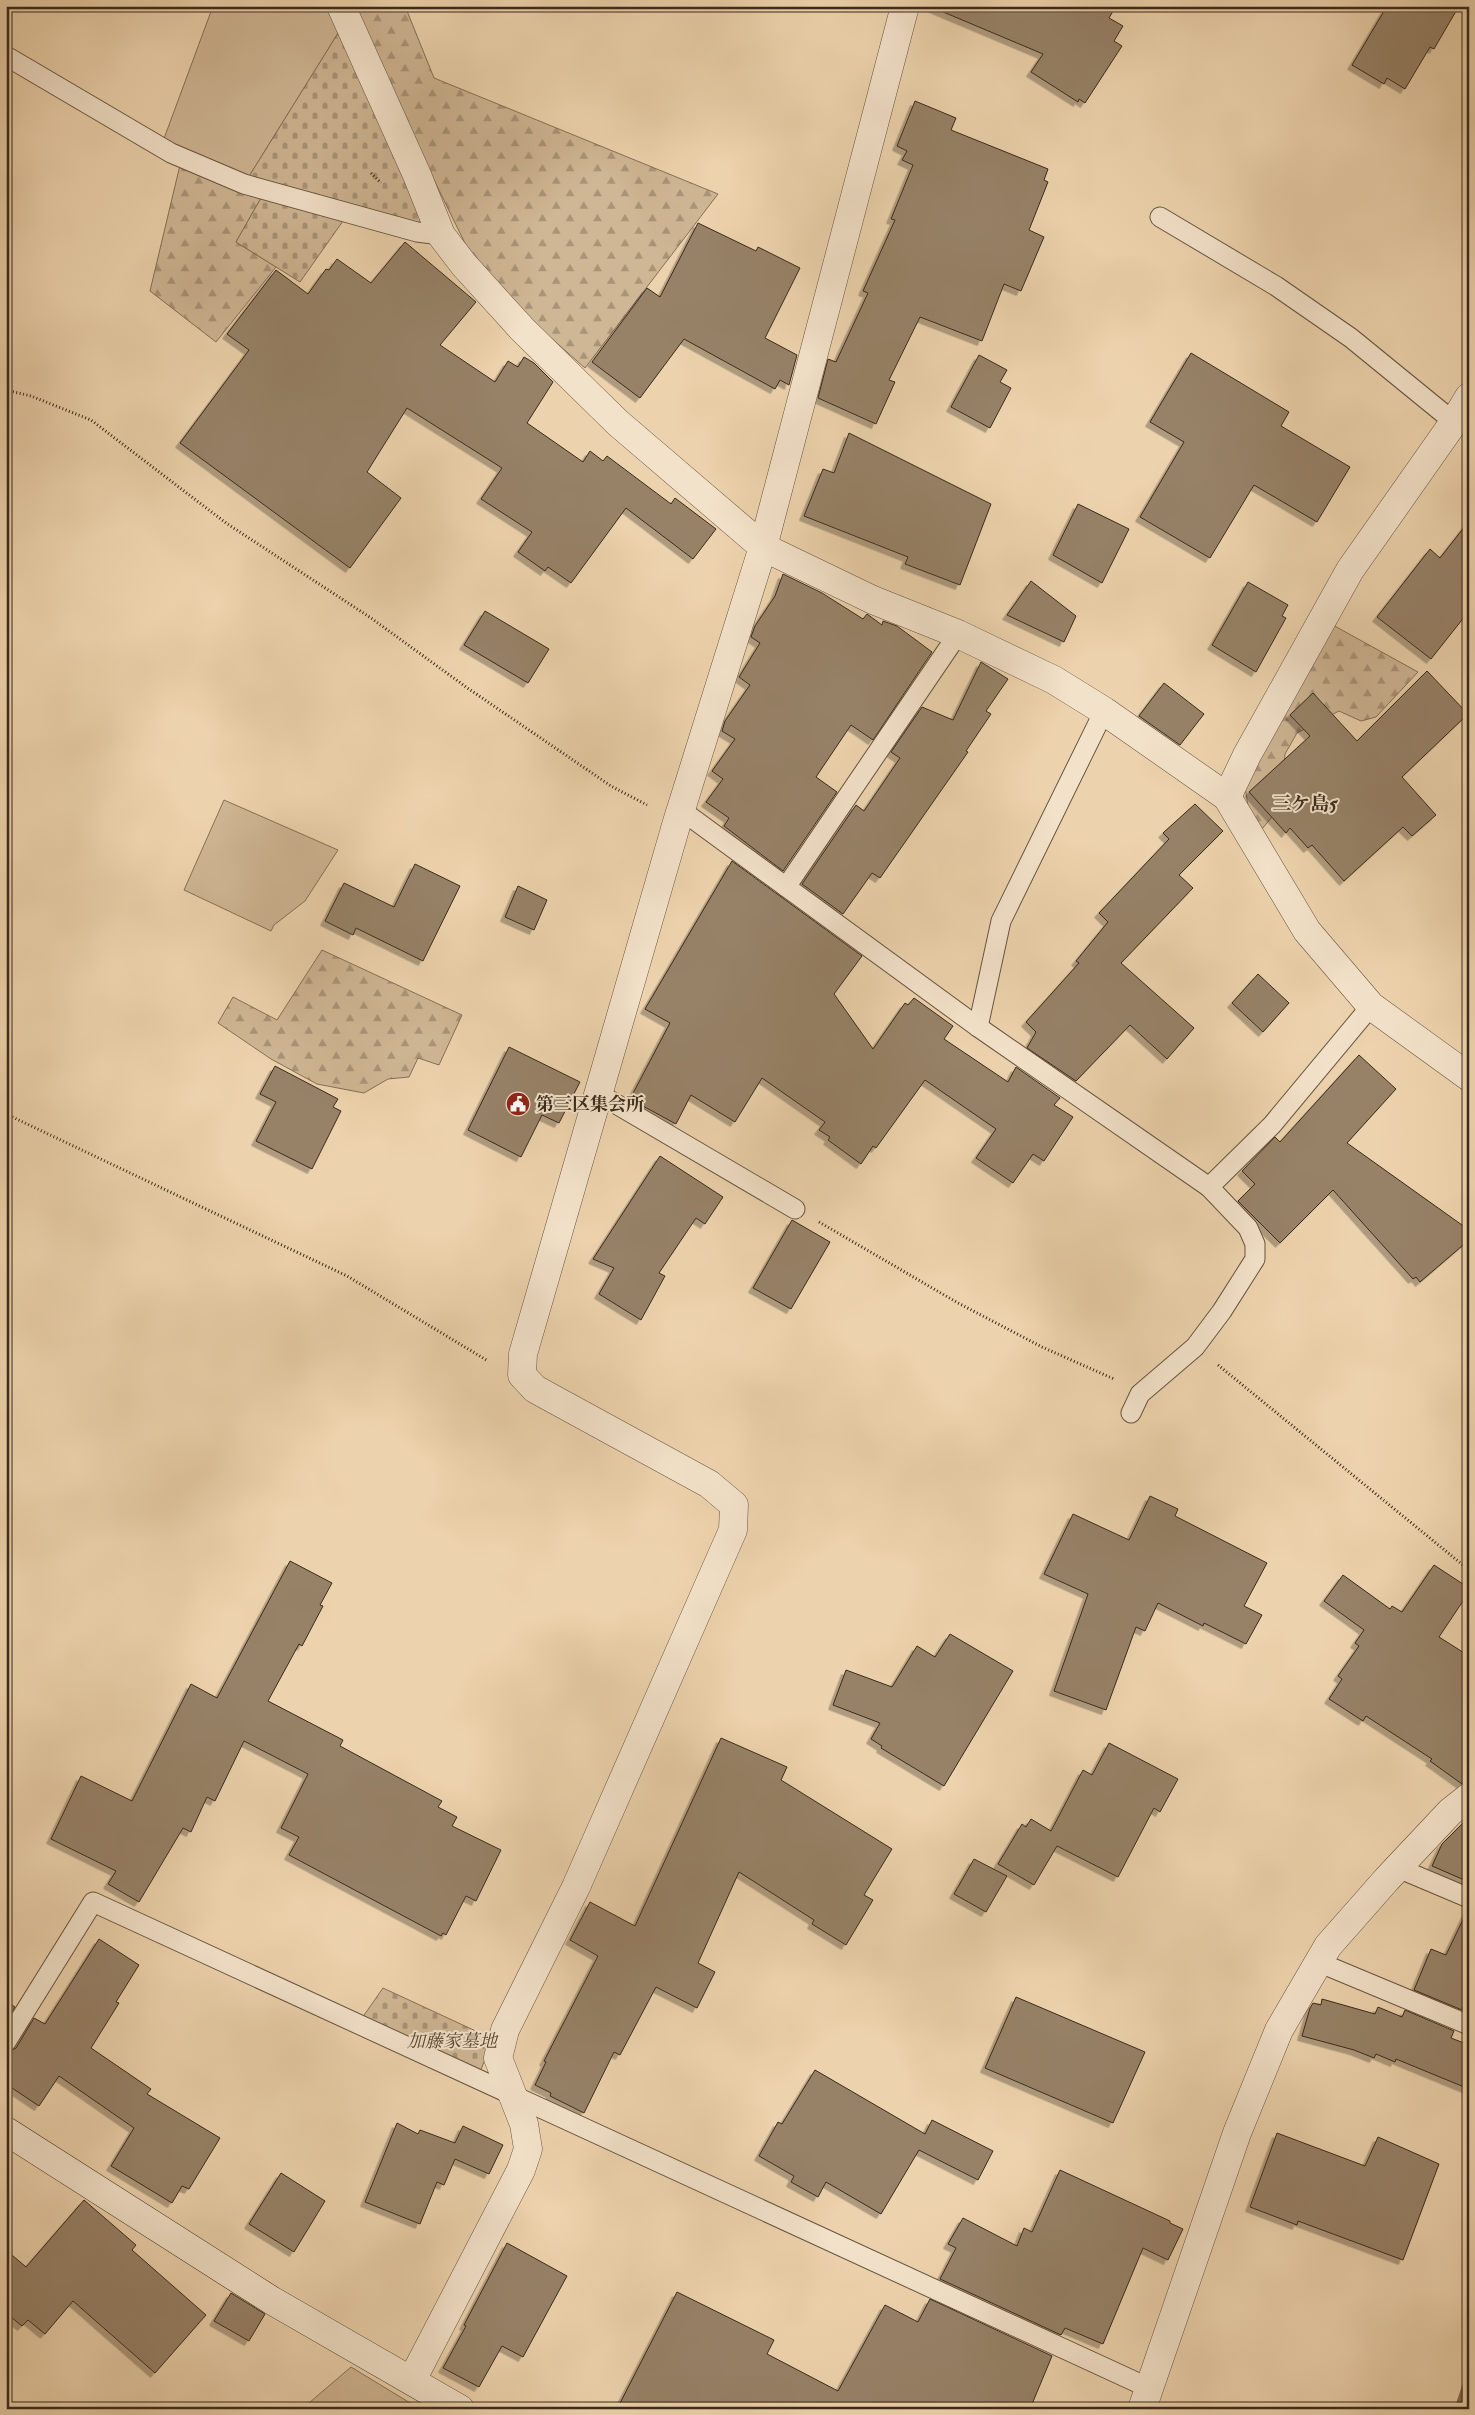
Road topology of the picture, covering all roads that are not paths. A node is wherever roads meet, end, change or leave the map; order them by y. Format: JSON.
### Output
{"nodes":[{"id":1,"x":341,"y":6,"type":"edge"},
{"id":2,"x":905,"y":6,"type":"edge"},
{"id":3,"x":6,"y":56,"type":"edge"},
{"id":4,"x":1160,"y":217,"type":"dead end"},
{"id":5,"x":441,"y":235,"type":"junction"},
{"id":6,"x":1469,"y":397,"type":"edge"},
{"id":7,"x":1454,"y":422,"type":"junction"},
{"id":8,"x":762,"y":547,"type":"junction"},
{"id":9,"x":958,"y":634,"type":"junction"},
{"id":10,"x":1104,"y":711,"type":"junction"},
{"id":11,"x":1226,"y":797,"type":"junction"},
{"id":12,"x":679,"y":816,"type":"junction"},
{"id":13,"x":786,"y":888,"type":"junction"},
{"id":14,"x":1371,"y":1006,"type":"junction"},
{"id":15,"x":978,"y":1027,"type":"junction"},
{"id":16,"x":1469,"y":1077,"type":"edge"},
{"id":17,"x":599,"y":1094,"type":"junction"},
{"id":18,"x":1210,"y":1187,"type":"junction"},
{"id":19,"x":795,"y":1209,"type":"road end"},
{"id":20,"x":1131,"y":1413,"type":"dead end"},
{"id":21,"x":1469,"y":1797,"type":"edge"},
{"id":22,"x":1398,"y":1868,"type":"junction"},
{"id":23,"x":1469,"y":1898,"type":"edge"},
{"id":24,"x":1318,"y":1962,"type":"junction"},
{"id":25,"x":1469,"y":2025,"type":"edge"},
{"id":26,"x":6,"y":2042,"type":"edge"},
{"id":27,"x":513,"y":2095,"type":"junction"},
{"id":28,"x":6,"y":2131,"type":"edge"},
{"id":29,"x":412,"y":2380,"type":"junction"},
{"id":30,"x":1146,"y":2398,"type":"edge"},
{"id":31,"x":460,"y":2409,"type":"edge"}],
"edges":[{"from":1,"to":5,"type":"street"},
{"from":2,"to":8,"type":"street"},
{"from":3,"to":5,"type":"lane"},
{"from":4,"to":7,"type":"lane"},
{"from":5,"to":8,"type":"street"},
{"from":6,"to":7,"type":"street"},
{"from":7,"to":11,"type":"street"},
{"from":8,"to":9,"type":"street"},
{"from":8,"to":12,"type":"street"},
{"from":9,"to":10,"type":"street"},
{"from":9,"to":13,"type":"lane"},
{"from":10,"to":11,"type":"street"},
{"from":10,"to":15,"type":"lane"},
{"from":11,"to":14,"type":"street"},
{"from":12,"to":13,"type":"lane"},
{"from":12,"to":17,"type":"street"},
{"from":13,"to":15,"type":"lane"},
{"from":14,"to":16,"type":"street"},
{"from":14,"to":18,"type":"lane"},
{"from":15,"to":18,"type":"lane"},
{"from":17,"to":19,"type":"lane"},
{"from":17,"to":27,"type":"street"},
{"from":18,"to":20,"type":"lane"},
{"from":21,"to":22,"type":"street"},
{"from":22,"to":23,"type":"lane"},
{"from":22,"to":24,"type":"street"},
{"from":24,"to":25,"type":"lane"},
{"from":24,"to":30,"type":"street"},
{"from":26,"to":27,"type":"lane"},
{"from":27,"to":29,"type":"street"},
{"from":27,"to":30,"type":"lane"},
{"from":28,"to":29,"type":"street"},
{"from":29,"to":31,"type":"street"}]}
